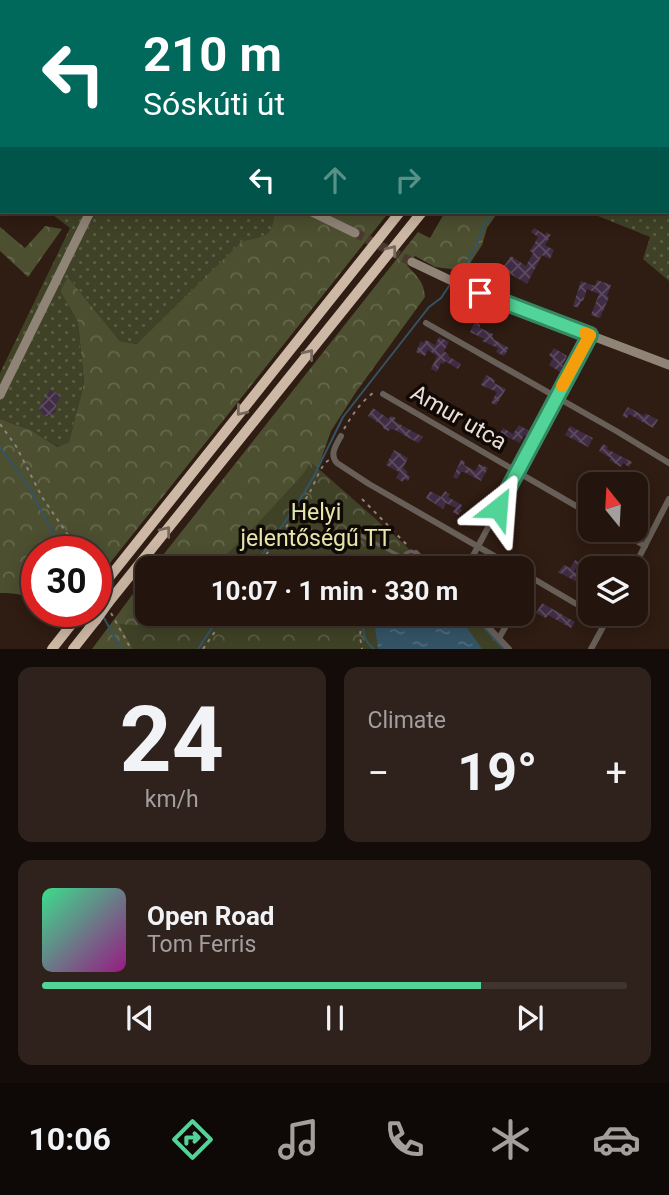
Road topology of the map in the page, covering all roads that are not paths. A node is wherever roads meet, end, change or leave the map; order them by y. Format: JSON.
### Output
{"nodes":[{"id":1,"x":89,"y":214,"type":"edge"},
{"id":2,"x":316,"y":214,"type":"edge"},
{"id":3,"x":398,"y":214,"type":"edge"},
{"id":4,"x":420,"y":214,"type":"edge"},
{"id":5,"x":355,"y":233,"type":"tunnel mouth"},
{"id":6,"x":412,"y":262,"type":"tunnel mouth"},
{"id":7,"x":426,"y":323,"type":"dead end"},
{"id":8,"x":590,"y":335,"type":"junction"},
{"id":9,"x":669,"y":365,"type":"edge"},
{"id":10,"x":383,"y":394,"type":"road end"},
{"id":11,"x":0,"y":395,"type":"edge"},
{"id":12,"x":556,"y":398,"type":"junction"},
{"id":13,"x":341,"y":436,"type":"road end"},
{"id":14,"x":669,"y":463,"type":"edge"},
{"id":15,"x":517,"y":471,"type":"junction"},
{"id":16,"x":669,"y":499,"type":"edge"},
{"id":17,"x":578,"y":507,"type":"edge"},
{"id":18,"x":356,"y":533,"type":"dead end"},
{"id":19,"x":638,"y":542,"type":"edge"},
{"id":20,"x":478,"y":545,"type":"junction"},
{"id":21,"x":645,"y":546,"type":"junction"},
{"id":22,"x":413,"y":552,"type":"joint"},
{"id":23,"x":400,"y":556,"type":"edge"},
{"id":24,"x":403,"y":556,"type":"edge"},
{"id":25,"x":417,"y":556,"type":"edge"},
{"id":26,"x":472,"y":556,"type":"edge"},
{"id":27,"x":496,"y":556,"type":"edge"},
{"id":28,"x":640,"y":556,"type":"edge"},
{"id":29,"x":112,"y":573,"type":"edge"},
{"id":30,"x":534,"y":580,"type":"edge"},
{"id":31,"x":578,"y":605,"type":"edge"},
{"id":32,"x":488,"y":626,"type":"edge"},
{"id":33,"x":506,"y":626,"type":"edge"},
{"id":34,"x":603,"y":626,"type":"edge"},
{"id":35,"x":69,"y":627,"type":"edge"},
{"id":36,"x":499,"y":638,"type":"junction"},
{"id":37,"x":52,"y":649,"type":"edge"},
{"id":38,"x":72,"y":649,"type":"edge"},
{"id":39,"x":509,"y":649,"type":"edge"},
{"id":40,"x":591,"y":649,"type":"edge"}],
"edges":[{"from":1,"to":11,"type":"main road"},
{"from":2,"to":5,"type":"main road"},
{"from":3,"to":29,"type":"highway","one_way":true},
{"from":38,"to":4,"type":"highway","one_way":true,"bridge":true},
{"from":6,"to":8,"type":"main road"},
{"from":7,"to":12,"type":"street"},
{"from":8,"to":9,"type":"main road"},
{"from":8,"to":12,"type":"street"},
{"from":10,"to":15,"type":"street","name":"Amur utca"},
{"from":12,"to":14,"type":"street"},
{"from":12,"to":15,"type":"street"},
{"from":13,"to":20,"type":"street"},
{"from":15,"to":17,"type":"street","name":"Amur utca"},
{"from":15,"to":20,"type":"street"},
{"from":16,"to":21,"type":"street"},
{"from":18,"to":23,"type":"lane"},
{"from":19,"to":21,"type":"street"},
{"from":20,"to":26,"type":"street"},
{"from":20,"to":27,"type":"street"},
{"from":21,"to":28,"type":"street"},
{"from":22,"to":24,"type":"lane"},
{"from":22,"to":25,"type":"street"},
{"from":30,"to":31,"type":"street"},
{"from":32,"to":36,"type":"street"},
{"from":33,"to":36,"type":"street"},
{"from":34,"to":40,"type":"street"},
{"from":35,"to":37,"type":"highway"},
{"from":36,"to":39,"type":"street"}]}
